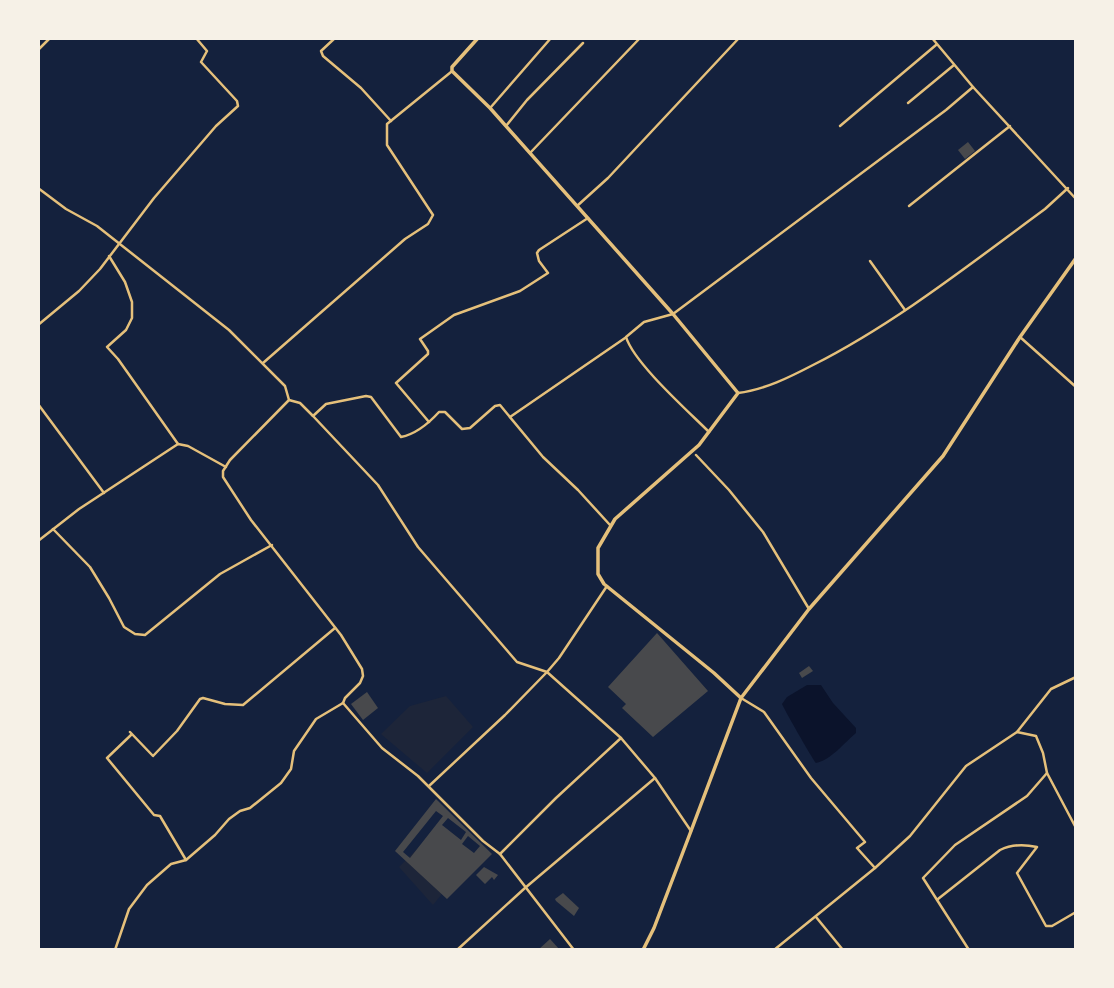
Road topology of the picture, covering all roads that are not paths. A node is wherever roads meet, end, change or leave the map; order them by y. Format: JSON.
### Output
{"nodes":[{"id":1,"x":50,"y":38,"type":"edge"},
{"id":2,"x":196,"y":38,"type":"edge"},
{"id":3,"x":335,"y":38,"type":"edge"},
{"id":4,"x":478,"y":38,"type":"edge"},
{"id":5,"x":551,"y":38,"type":"edge"},
{"id":6,"x":640,"y":38,"type":"edge"},
{"id":7,"x":739,"y":38,"type":"edge"},
{"id":8,"x":932,"y":38,"type":"edge"},
{"id":9,"x":583,"y":43,"type":"dead end"},
{"id":10,"x":937,"y":44,"type":"junction"},
{"id":11,"x":38,"y":50,"type":"edge"},
{"id":12,"x":954,"y":65,"type":"junction"},
{"id":13,"x":452,"y":71,"type":"junction"},
{"id":14,"x":972,"y":87,"type":"junction"},
{"id":15,"x":908,"y":103,"type":"dead end"},
{"id":16,"x":489,"y":108,"type":"junction"},
{"id":17,"x":391,"y":121,"type":"junction"},
{"id":18,"x":506,"y":126,"type":"junction"},
{"id":19,"x":840,"y":126,"type":"dead end"},
{"id":20,"x":1010,"y":126,"type":"junction"},
{"id":21,"x":530,"y":153,"type":"junction"},
{"id":22,"x":38,"y":188,"type":"edge"},
{"id":23,"x":1068,"y":188,"type":"junction"},
{"id":24,"x":1076,"y":199,"type":"edge"},
{"id":25,"x":577,"y":206,"type":"junction"},
{"id":26,"x":909,"y":206,"type":"dead end"},
{"id":27,"x":587,"y":218,"type":"junction"},
{"id":28,"x":118,"y":244,"type":"junction"},
{"id":29,"x":109,"y":256,"type":"junction"},
{"id":30,"x":1076,"y":258,"type":"edge"},
{"id":31,"x":870,"y":261,"type":"dead end"},
{"id":32,"x":905,"y":310,"type":"junction"},
{"id":33,"x":673,"y":314,"type":"junction"},
{"id":34,"x":38,"y":325,"type":"edge"},
{"id":35,"x":626,"y":337,"type":"junction"},
{"id":36,"x":1020,"y":337,"type":"junction"},
{"id":37,"x":263,"y":363,"type":"junction"},
{"id":38,"x":1076,"y":387,"type":"edge"},
{"id":39,"x":738,"y":393,"type":"junction"},
{"id":40,"x":289,"y":400,"type":"junction"},
{"id":41,"x":38,"y":404,"type":"edge"},
{"id":42,"x":313,"y":416,"type":"junction"},
{"id":43,"x":510,"y":417,"type":"junction"},
{"id":44,"x":429,"y":422,"type":"junction"},
{"id":45,"x":709,"y":433,"type":"junction"},
{"id":46,"x":178,"y":444,"type":"junction"},
{"id":47,"x":696,"y":455,"type":"dead end"},
{"id":48,"x":226,"y":467,"type":"junction"},
{"id":49,"x":104,"y":493,"type":"junction"},
{"id":50,"x":611,"y":526,"type":"junction"},
{"id":51,"x":53,"y":529,"type":"junction"},
{"id":52,"x":38,"y":541,"type":"edge"},
{"id":53,"x":272,"y":545,"type":"junction"},
{"id":54,"x":607,"y":586,"type":"junction"},
{"id":55,"x":809,"y":609,"type":"junction"},
{"id":56,"x":335,"y":628,"type":"junction"},
{"id":57,"x":547,"y":672,"type":"junction"},
{"id":58,"x":1076,"y":677,"type":"edge"},
{"id":59,"x":741,"y":698,"type":"junction"},
{"id":60,"x":343,"y":703,"type":"junction"},
{"id":61,"x":1017,"y":732,"type":"junction"},
{"id":62,"x":621,"y":738,"type":"junction"},
{"id":63,"x":1047,"y":773,"type":"junction"},
{"id":64,"x":655,"y":778,"type":"junction"},
{"id":65,"x":429,"y":786,"type":"junction"},
{"id":66,"x":1076,"y":828,"type":"edge"},
{"id":67,"x":691,"y":831,"type":"junction"},
{"id":68,"x":500,"y":854,"type":"junction"},
{"id":69,"x":187,"y":860,"type":"junction"},
{"id":70,"x":875,"y":868,"type":"junction"},
{"id":71,"x":525,"y":888,"type":"junction"},
{"id":72,"x":938,"y":899,"type":"junction"},
{"id":73,"x":1076,"y":912,"type":"edge"},
{"id":74,"x":816,"y":917,"type":"junction"},
{"id":75,"x":115,"y":950,"type":"edge"},
{"id":76,"x":457,"y":950,"type":"edge"},
{"id":77,"x":574,"y":950,"type":"edge"},
{"id":78,"x":643,"y":950,"type":"edge"},
{"id":79,"x":774,"y":950,"type":"edge"},
{"id":80,"x":843,"y":950,"type":"edge"},
{"id":81,"x":969,"y":950,"type":"edge"}],
"edges":[{"from":1,"to":11,"type":"street"},
{"from":2,"to":28,"type":"street"},
{"from":3,"to":17,"type":"street"},
{"from":4,"to":13,"type":"street"},
{"from":5,"to":16,"type":"street"},
{"from":6,"to":21,"type":"street"},
{"from":7,"to":25,"type":"street"},
{"from":8,"to":10,"type":"street"},
{"from":9,"to":18,"type":"street"},
{"from":10,"to":12,"type":"street"},
{"from":10,"to":19,"type":"street"},
{"from":12,"to":14,"type":"street"},
{"from":12,"to":15,"type":"street"},
{"from":13,"to":16,"type":"street"},
{"from":13,"to":17,"type":"street"},
{"from":14,"to":20,"type":"street"},
{"from":14,"to":33,"type":"street"},
{"from":16,"to":18,"type":"street"},
{"from":17,"to":37,"type":"street"},
{"from":18,"to":21,"type":"street"},
{"from":20,"to":23,"type":"street"},
{"from":20,"to":26,"type":"street"},
{"from":21,"to":25,"type":"street"},
{"from":22,"to":28,"type":"street"},
{"from":23,"to":24,"type":"street"},
{"from":23,"to":32,"type":"street"},
{"from":25,"to":27,"type":"street"},
{"from":27,"to":33,"type":"street"},
{"from":27,"to":44,"type":"street"},
{"from":28,"to":29,"type":"street"},
{"from":28,"to":37,"type":"street"},
{"from":29,"to":34,"type":"street"},
{"from":29,"to":46,"type":"street"},
{"from":30,"to":36,"type":"street"},
{"from":31,"to":32,"type":"street"},
{"from":32,"to":39,"type":"street"},
{"from":33,"to":35,"type":"street"},
{"from":33,"to":39,"type":"street"},
{"from":35,"to":43,"type":"street"},
{"from":35,"to":45,"type":"street"},
{"from":36,"to":38,"type":"street"},
{"from":36,"to":55,"type":"street"},
{"from":37,"to":40,"type":"street"},
{"from":39,"to":45,"type":"street"},
{"from":40,"to":42,"type":"street"},
{"from":40,"to":48,"type":"street"},
{"from":41,"to":49,"type":"street"},
{"from":42,"to":44,"type":"street"},
{"from":42,"to":57,"type":"street"},
{"from":43,"to":44,"type":"street"},
{"from":43,"to":50,"type":"street"},
{"from":45,"to":50,"type":"street"},
{"from":46,"to":48,"type":"street"},
{"from":46,"to":49,"type":"street"},
{"from":47,"to":55,"type":"street"},
{"from":48,"to":53,"type":"street"},
{"from":49,"to":51,"type":"street"},
{"from":50,"to":54,"type":"street"},
{"from":51,"to":52,"type":"street"},
{"from":51,"to":53,"type":"street"},
{"from":53,"to":56,"type":"street"},
{"from":54,"to":57,"type":"street"},
{"from":54,"to":59,"type":"street"},
{"from":55,"to":59,"type":"street"},
{"from":56,"to":60,"type":"street"},
{"from":56,"to":69,"type":"street"},
{"from":57,"to":62,"type":"street"},
{"from":57,"to":65,"type":"street"},
{"from":58,"to":61,"type":"street"},
{"from":59,"to":67,"type":"street"},
{"from":59,"to":70,"type":"street"},
{"from":60,"to":65,"type":"street"},
{"from":60,"to":69,"type":"street"},
{"from":61,"to":63,"type":"street"},
{"from":61,"to":70,"type":"street"},
{"from":62,"to":64,"type":"street"},
{"from":62,"to":68,"type":"street"},
{"from":63,"to":66,"type":"street"},
{"from":63,"to":72,"type":"street"},
{"from":64,"to":67,"type":"street"},
{"from":64,"to":71,"type":"street"},
{"from":65,"to":68,"type":"street"},
{"from":67,"to":78,"type":"street"},
{"from":68,"to":71,"type":"street"},
{"from":69,"to":75,"type":"street"},
{"from":70,"to":74,"type":"street"},
{"from":71,"to":76,"type":"street"},
{"from":71,"to":77,"type":"street"},
{"from":72,"to":73,"type":"street"},
{"from":72,"to":81,"type":"street"},
{"from":74,"to":79,"type":"street"},
{"from":74,"to":80,"type":"street"}]}
